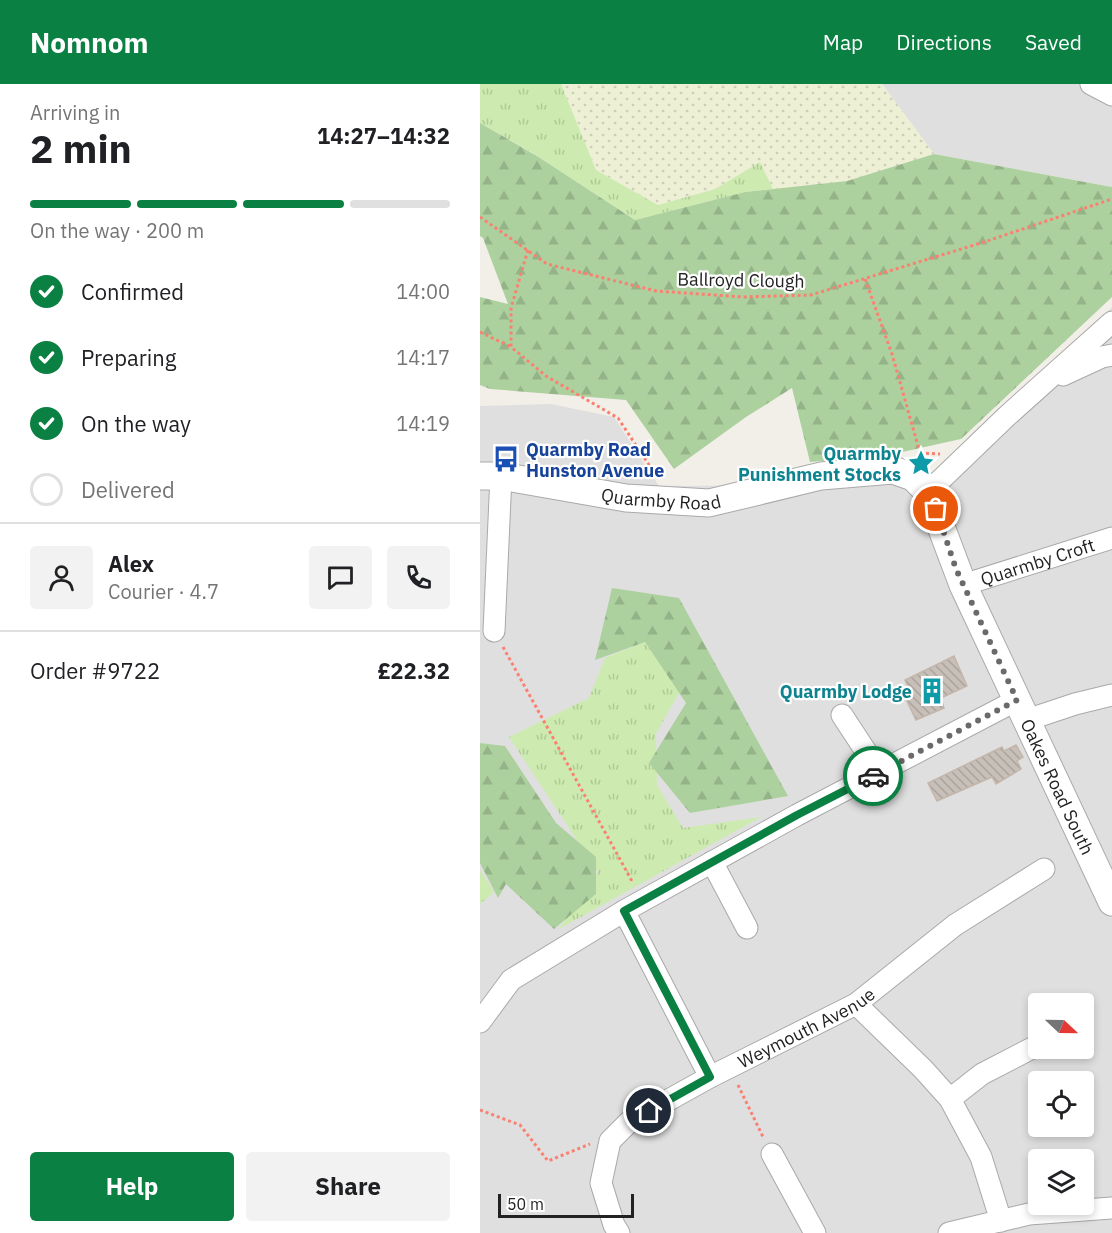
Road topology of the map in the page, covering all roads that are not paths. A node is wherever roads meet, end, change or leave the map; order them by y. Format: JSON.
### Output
{"nodes":[{"id":1,"x":1091,"y":84,"type":"edge"},
{"id":2,"x":1112,"y":95,"type":"edge"},
{"id":3,"x":1112,"y":322,"type":"edge"},
{"id":4,"x":1112,"y":355,"type":"edge"},
{"id":5,"x":1007,"y":416,"type":"junction"},
{"id":6,"x":490,"y":476,"type":"edge"},
{"id":7,"x":920,"y":484,"type":"junction"},
{"id":8,"x":1112,"y":538,"type":"edge"},
{"id":9,"x":963,"y":585,"type":"junction"},
{"id":10,"x":494,"y":631,"type":"road end"},
{"id":11,"x":1112,"y":695,"type":"edge"},
{"id":12,"x":1022,"y":710,"type":"junction"},
{"id":13,"x":842,"y":715,"type":"dead end"},
{"id":14,"x":880,"y":773,"type":"junction"},
{"id":15,"x":712,"y":862,"type":"junction"},
{"id":16,"x":1044,"y":869,"type":"dead end"},
{"id":17,"x":1112,"y":902,"type":"edge"},
{"id":18,"x":624,"y":911,"type":"junction"},
{"id":19,"x":747,"y":928,"type":"dead end"},
{"id":20,"x":856,"y":1004,"type":"junction"},
{"id":21,"x":480,"y":1022,"type":"edge"},
{"id":22,"x":1028,"y":1050,"type":"edge"},
{"id":23,"x":710,"y":1077,"type":"junction"},
{"id":24,"x":950,"y":1099,"type":"junction"},
{"id":25,"x":772,"y":1154,"type":"road end"},
{"id":26,"x":1112,"y":1209,"type":"edge"},
{"id":27,"x":1001,"y":1221,"type":"junction"},
{"id":28,"x":619,"y":1233,"type":"edge"},
{"id":29,"x":816,"y":1233,"type":"edge"},
{"id":30,"x":949,"y":1233,"type":"edge"}],
"edges":[{"from":1,"to":2,"type":"street"},
{"from":3,"to":5,"type":"street"},
{"from":4,"to":5,"type":"street"},
{"from":5,"to":7,"type":"street"},
{"from":6,"to":7,"type":"street","name":"Quarmby Road"},
{"from":6,"to":10,"type":"street"},
{"from":7,"to":9,"type":"street","name":"Oakes Road South"},
{"from":8,"to":9,"type":"street","name":"Quarmby Croft"},
{"from":9,"to":12,"type":"street","name":"Oakes Road South"},
{"from":11,"to":12,"type":"street"},
{"from":12,"to":14,"type":"street"},
{"from":12,"to":17,"type":"street","name":"Oakes Road South"},
{"from":13,"to":14,"type":"street"},
{"from":14,"to":15,"type":"street"},
{"from":15,"to":18,"type":"street"},
{"from":15,"to":19,"type":"street"},
{"from":16,"to":20,"type":"street","name":"Weymouth Avenue"},
{"from":18,"to":21,"type":"street"},
{"from":18,"to":23,"type":"street"},
{"from":20,"to":23,"type":"street","name":"Weymouth Avenue"},
{"from":20,"to":24,"type":"street"},
{"from":22,"to":24,"type":"street"},
{"from":23,"to":28,"type":"street","name":"Weymouth Avenue"},
{"from":24,"to":27,"type":"street"},
{"from":25,"to":29,"type":"street"},
{"from":26,"to":27,"type":"street"},
{"from":27,"to":30,"type":"street"}]}
